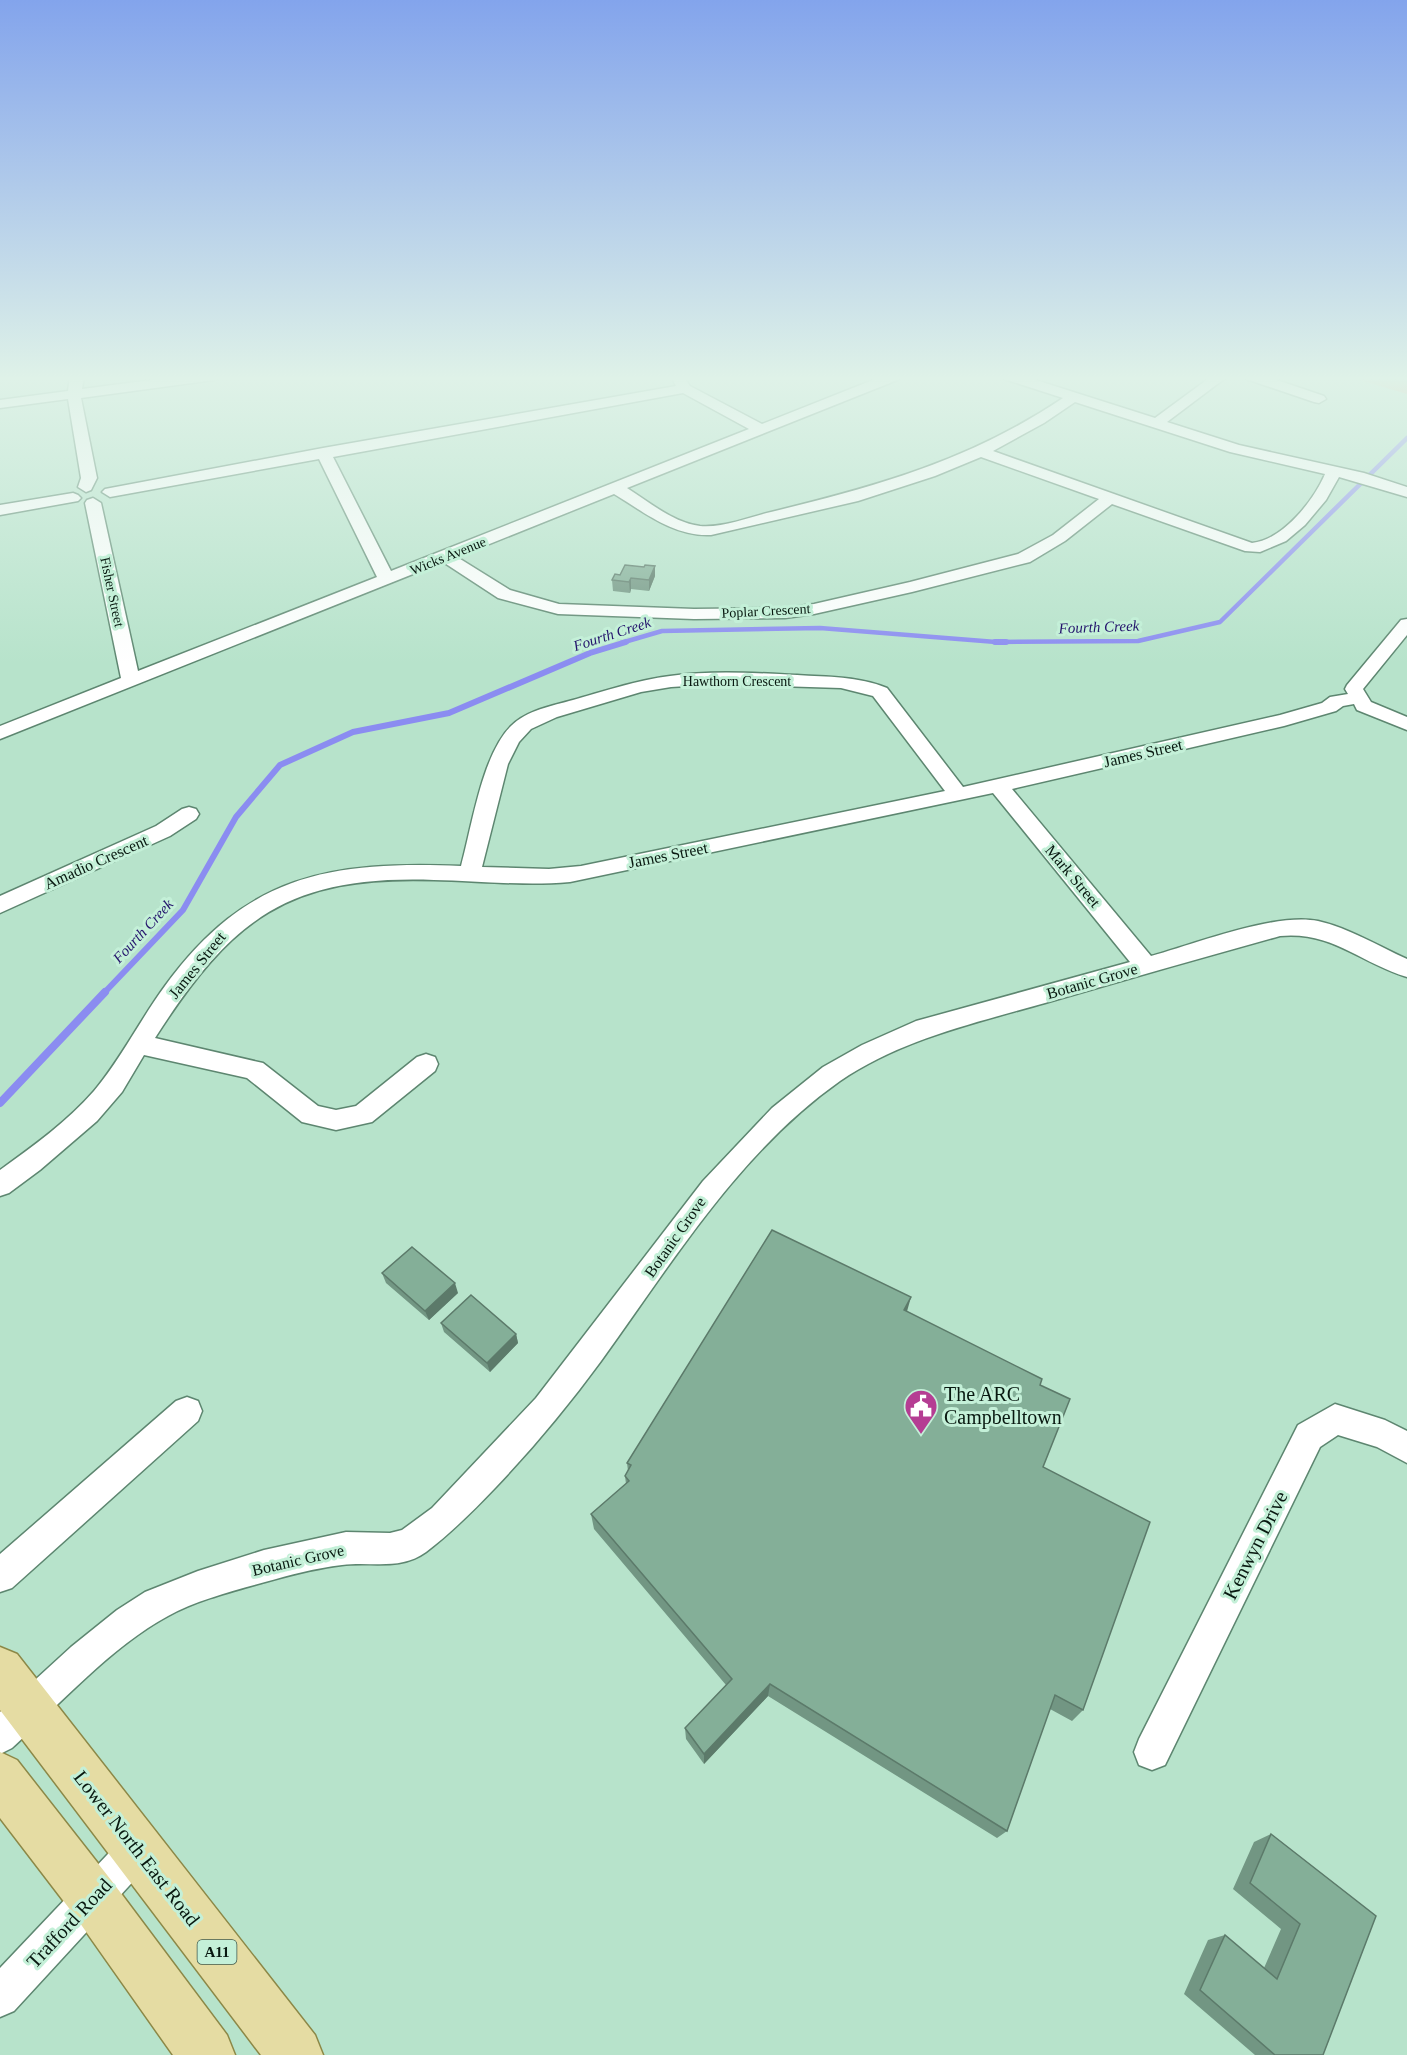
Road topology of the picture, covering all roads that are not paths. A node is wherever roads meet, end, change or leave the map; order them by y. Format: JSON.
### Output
{"nodes":[{"id":1,"x":1334,"y":471,"type":"edge"},
{"id":2,"x":87,"y":472,"type":"edge"},
{"id":3,"x":217,"y":472,"type":"edge"},
{"id":4,"x":333,"y":472,"type":"edge"},
{"id":5,"x":657,"y":472,"type":"edge"},
{"id":6,"x":933,"y":472,"type":"edge"},
{"id":7,"x":1033,"y":472,"type":"edge"},
{"id":8,"x":1338,"y":472,"type":"edge"},
{"id":9,"x":616,"y":488,"type":"junction"},
{"id":10,"x":1407,"y":492,"type":"edge"},
{"id":11,"x":90,"y":495,"type":"junction"},
{"id":12,"x":1109,"y":499,"type":"junction"},
{"id":13,"x":0,"y":510,"type":"edge"},
{"id":14,"x":446,"y":557,"type":"junction"},
{"id":15,"x":387,"y":580,"type":"junction"},
{"id":16,"x":1407,"y":624,"type":"edge"},
{"id":17,"x":131,"y":681,"type":"junction"},
{"id":18,"x":1358,"y":698,"type":"junction"},
{"id":19,"x":1407,"y":724,"type":"edge"},
{"id":20,"x":0,"y":733,"type":"edge"},
{"id":21,"x":998,"y":786,"type":"junction"},
{"id":22,"x":958,"y":794,"type":"junction"},
{"id":23,"x":189,"y":814,"type":"dead end"},
{"id":24,"x":470,"y":874,"type":"junction"},
{"id":25,"x":0,"y":906,"type":"edge"},
{"id":26,"x":1147,"y":966,"type":"junction"},
{"id":27,"x":1407,"y":969,"type":"edge"},
{"id":28,"x":138,"y":1044,"type":"junction"},
{"id":29,"x":426,"y":1064,"type":"dead end"},
{"id":30,"x":0,"y":1185,"type":"edge"},
{"id":31,"x":187,"y":1411,"type":"dead end"},
{"id":32,"x":1407,"y":1448,"type":"edge"},
{"id":33,"x":0,"y":1576,"type":"edge"},
{"id":34,"x":0,"y":1671,"type":"edge"},
{"id":35,"x":15,"y":1722,"type":"edge"},
{"id":36,"x":1152,"y":1752,"type":"dead end"},
{"id":37,"x":0,"y":1777,"type":"edge"},
{"id":38,"x":138,"y":1849,"type":"junction"},
{"id":39,"x":93,"y":1898,"type":"junction"},
{"id":40,"x":0,"y":1997,"type":"edge"},
{"id":41,"x":207,"y":2055,"type":"edge"},
{"id":42,"x":295,"y":2055,"type":"edge"}],
"edges":[{"from":1,"to":12,"type":"street"},
{"from":2,"to":11,"type":"street","name":"Fisher Street"},
{"from":3,"to":11,"type":"street"},
{"from":4,"to":15,"type":"street"},
{"from":5,"to":9,"type":"street","name":"Wicks Avenue"},
{"from":6,"to":9,"type":"street"},
{"from":7,"to":12,"type":"street"},
{"from":8,"to":10,"type":"street"},
{"from":9,"to":14,"type":"street","name":"Wicks Avenue"},
{"from":11,"to":13,"type":"street"},
{"from":11,"to":17,"type":"street","name":"Fisher Street"},
{"from":12,"to":14,"type":"street","name":"Poplar Crescent"},
{"from":14,"to":15,"type":"street","name":"Wicks Avenue"},
{"from":15,"to":17,"type":"street","name":"Wicks Avenue"},
{"from":16,"to":18,"type":"street"},
{"from":17,"to":20,"type":"street","name":"Wicks Avenue"},
{"from":18,"to":19,"type":"street"},
{"from":18,"to":21,"type":"street","name":"James Street"},
{"from":21,"to":22,"type":"street","name":"James Street"},
{"from":21,"to":26,"type":"street","name":"Mark Street"},
{"from":22,"to":24,"type":"street","name":"James Street"},
{"from":22,"to":24,"type":"street","name":"Hawthorn Crescent"},
{"from":23,"to":25,"type":"street","name":"Amadio Crescent"},
{"from":24,"to":28,"type":"street","name":"James Street"},
{"from":26,"to":27,"type":"street","name":"Botanic Grove"},
{"from":26,"to":35,"type":"street","name":"Botanic Grove"},
{"from":28,"to":29,"type":"street"},
{"from":28,"to":30,"type":"street","name":"James Street"},
{"from":31,"to":33,"type":"street"},
{"from":32,"to":36,"type":"street","name":"Kenwyn Drive"},
{"from":34,"to":35,"type":"main road","name":"Lower North East Road","number":"A11"},
{"from":35,"to":38,"type":"main road","name":"Lower North East Road","number":"A11"},
{"from":37,"to":39,"type":"main road"},
{"from":38,"to":39,"type":"street","name":"Trafford Road"},
{"from":38,"to":42,"type":"main road","name":"Lower North East Road","number":"A11"},
{"from":39,"to":40,"type":"street","name":"Trafford Road"},
{"from":39,"to":41,"type":"main road"}]}
